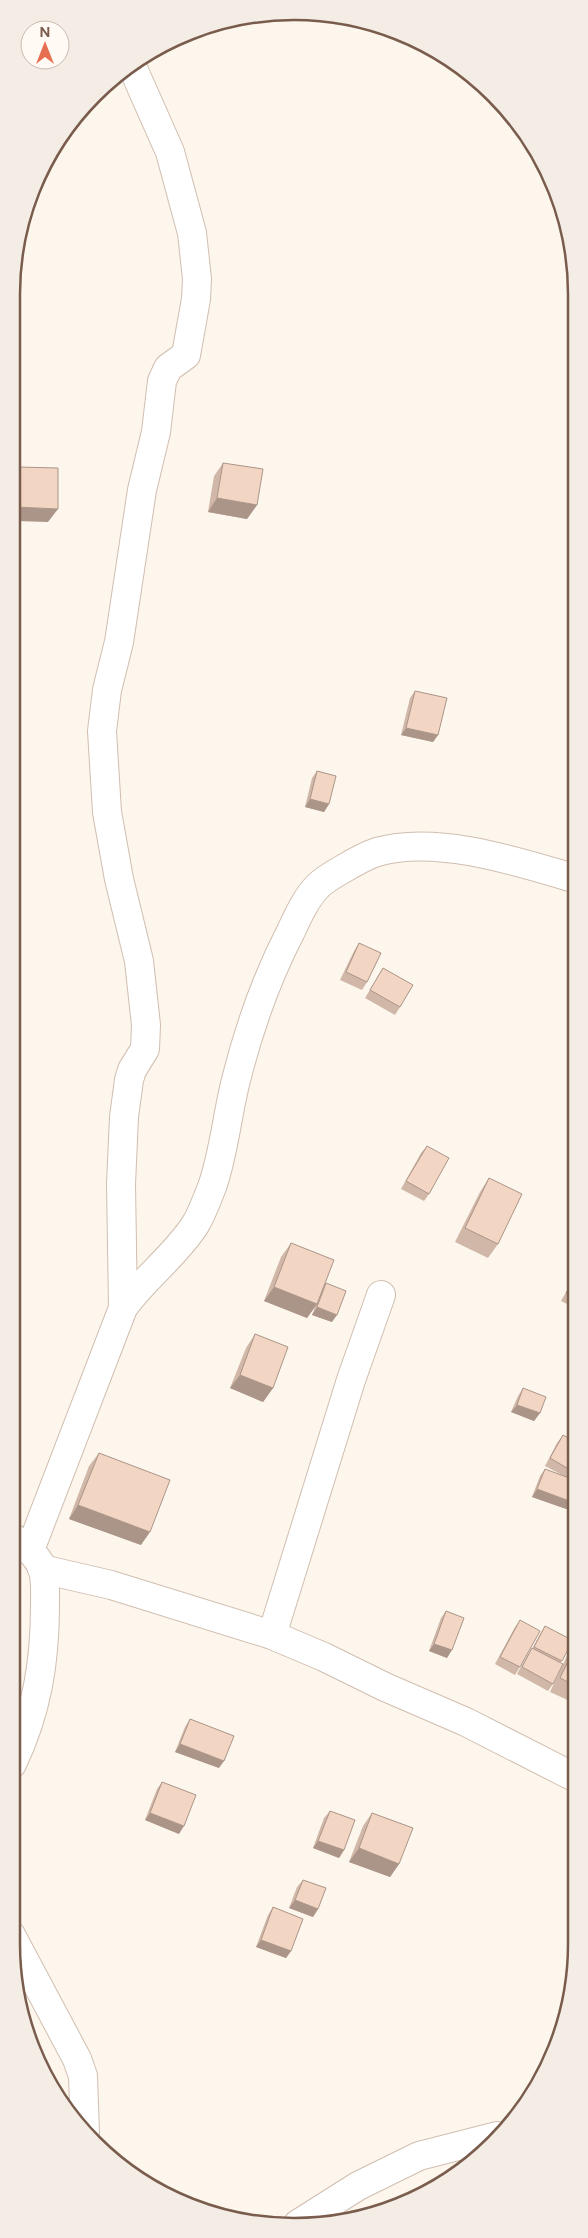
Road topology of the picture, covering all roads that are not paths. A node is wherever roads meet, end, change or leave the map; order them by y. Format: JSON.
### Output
{"nodes":[{"id":1,"x":134,"y":72,"type":"edge"},
{"id":2,"x":568,"y":876,"type":"edge"},
{"id":3,"x":381,"y":1295,"type":"dead end"},
{"id":4,"x":123,"y":1308,"type":"junction"},
{"id":5,"x":28,"y":1552,"type":"edge"},
{"id":6,"x":272,"y":1635,"type":"junction"},
{"id":7,"x":20,"y":1742,"type":"edge"},
{"id":8,"x":568,"y":1774,"type":"edge"},
{"id":9,"x":20,"y":1953,"type":"edge"},
{"id":10,"x":85,"y":2121,"type":"edge"},
{"id":11,"x":488,"y":2138,"type":"edge"},
{"id":12,"x":309,"y":2217,"type":"edge"}],
"edges":[{"from":1,"to":4,"type":"street"},
{"from":2,"to":4,"type":"street"},
{"from":3,"to":6,"type":"street"},
{"from":4,"to":5,"type":"street"},
{"from":5,"to":6,"type":"street"},
{"from":5,"to":7,"type":"street"},
{"from":6,"to":8,"type":"street"},
{"from":9,"to":10,"type":"street"},
{"from":11,"to":12,"type":"street"}]}
